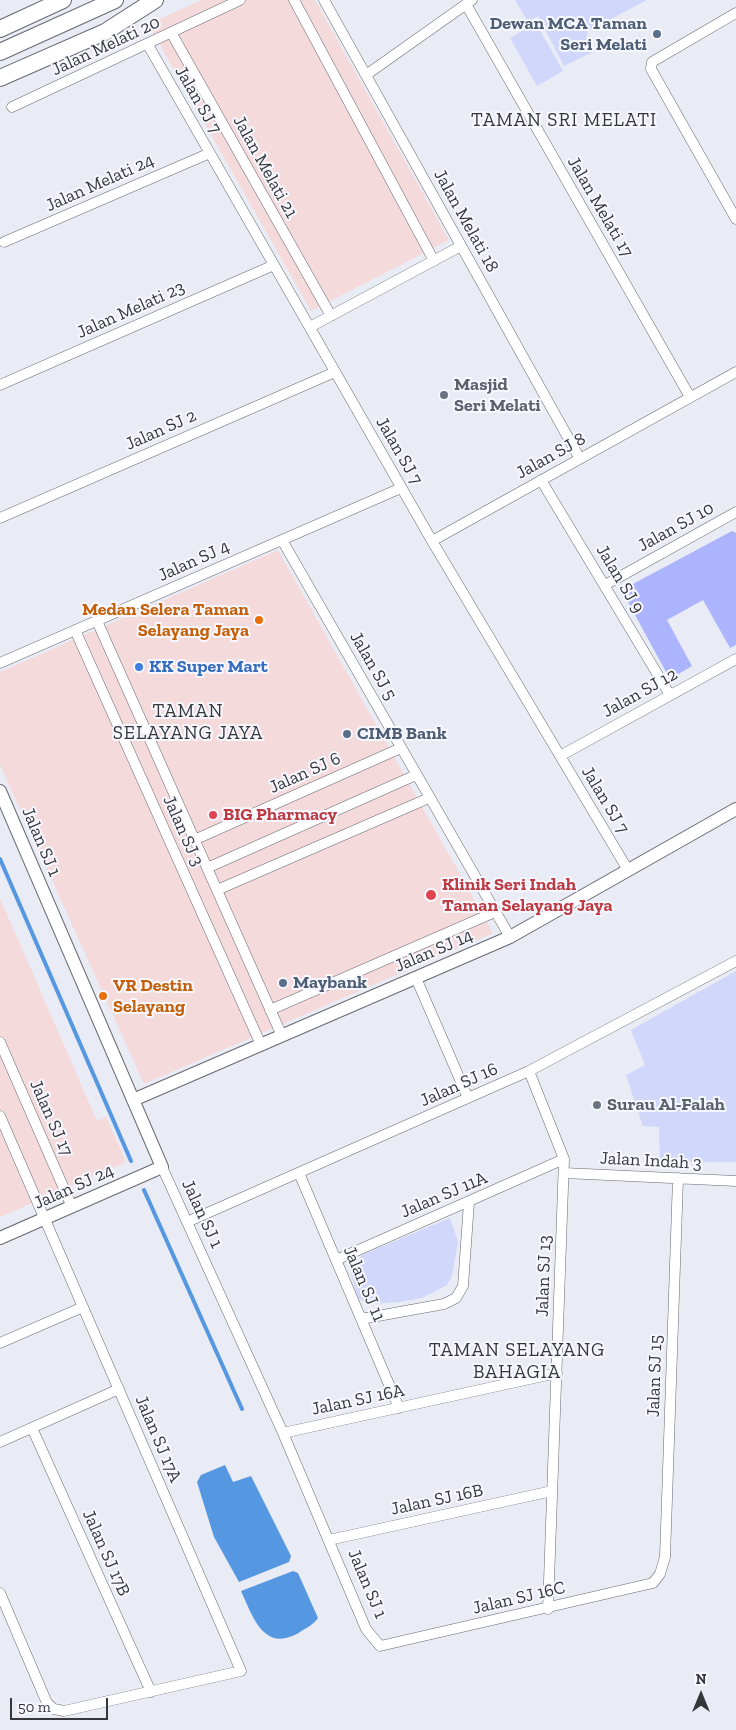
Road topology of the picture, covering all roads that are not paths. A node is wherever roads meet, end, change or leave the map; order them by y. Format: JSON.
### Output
{"nodes":[{"id":1,"x":63,"y":0,"type":"edge"},
{"id":2,"x":115,"y":0,"type":"edge"},
{"id":3,"x":155,"y":0,"type":"edge"},
{"id":4,"x":240,"y":0,"type":"edge"},
{"id":5,"x":294,"y":0,"type":"edge"},
{"id":6,"x":324,"y":0,"type":"edge"},
{"id":7,"x":469,"y":3,"type":"edge"},
{"id":8,"x":736,"y":13,"type":"edge"},
{"id":9,"x":0,"y":29,"type":"edge"},
{"id":10,"x":172,"y":34,"type":"junction"},
{"id":11,"x":148,"y":45,"type":"junction"},
{"id":12,"x":0,"y":52,"type":"edge"},
{"id":13,"x":366,"y":75,"type":"junction"},
{"id":14,"x":0,"y":78,"type":"edge"},
{"id":15,"x":12,"y":107,"type":"dead end"},
{"id":16,"x":210,"y":153,"type":"junction"},
{"id":17,"x":736,"y":218,"type":"edge"},
{"id":18,"x":4,"y":242,"type":"dead end"},
{"id":19,"x":461,"y":246,"type":"junction"},
{"id":20,"x":434,"y":261,"type":"junction"},
{"id":21,"x":274,"y":265,"type":"junction"},
{"id":22,"x":331,"y":316,"type":"junction"},
{"id":23,"x":310,"y":327,"type":"junction"},
{"id":24,"x":335,"y":372,"type":"junction"},
{"id":25,"x":736,"y":372,"type":"edge"},
{"id":26,"x":0,"y":385,"type":"edge"},
{"id":27,"x":688,"y":398,"type":"junction"},
{"id":28,"x":580,"y":459,"type":"junction"},
{"id":29,"x":541,"y":480,"type":"junction"},
{"id":30,"x":401,"y":488,"type":"junction"},
{"id":31,"x":736,"y":512,"type":"edge"},
{"id":32,"x":0,"y":518,"type":"edge"},
{"id":33,"x":282,"y":540,"type":"junction"},
{"id":34,"x":432,"y":541,"type":"junction"},
{"id":35,"x":605,"y":585,"type":"junction"},
{"id":36,"x":97,"y":621,"type":"junction"},
{"id":37,"x":75,"y":630,"type":"junction"},
{"id":38,"x":736,"y":659,"type":"edge"},
{"id":39,"x":0,"y":663,"type":"edge"},
{"id":40,"x":670,"y":695,"type":"junction"},
{"id":41,"x":401,"y":748,"type":"junction"},
{"id":42,"x":560,"y":756,"type":"junction"},
{"id":43,"x":416,"y":775,"type":"junction"},
{"id":44,"x":0,"y":791,"type":"edge"},
{"id":45,"x":429,"y":798,"type":"junction"},
{"id":46,"x":736,"y":810,"type":"edge"},
{"id":47,"x":194,"y":840,"type":"junction"},
{"id":48,"x":207,"y":868,"type":"junction"},
{"id":49,"x":628,"y":870,"type":"junction"},
{"id":50,"x":216,"y":890,"type":"junction"},
{"id":51,"x":495,"y":912,"type":"junction"},
{"id":52,"x":510,"y":937,"type":"junction"},
{"id":53,"x":736,"y":961,"type":"edge"},
{"id":54,"x":416,"y":978,"type":"junction"},
{"id":55,"x":270,"y":1010,"type":"junction"},
{"id":56,"x":282,"y":1036,"type":"junction"},
{"id":57,"x":0,"y":1042,"type":"edge"},
{"id":58,"x":261,"y":1045,"type":"junction"},
{"id":59,"x":529,"y":1071,"type":"junction"},
{"id":60,"x":468,"y":1098,"type":"junction"},
{"id":61,"x":133,"y":1100,"type":"junction"},
{"id":62,"x":0,"y":1116,"type":"edge"},
{"id":63,"x":564,"y":1159,"type":"junction"},
{"id":64,"x":162,"y":1167,"type":"junction"},
{"id":65,"x":299,"y":1173,"type":"junction"},
{"id":66,"x":564,"y":1173,"type":"junction"},
{"id":67,"x":678,"y":1178,"type":"junction"},
{"id":68,"x":736,"y":1181,"type":"edge"},
{"id":69,"x":470,"y":1202,"type":"junction"},
{"id":70,"x":72,"y":1207,"type":"junction"},
{"id":71,"x":45,"y":1219,"type":"junction"},
{"id":72,"x":187,"y":1222,"type":"junction"},
{"id":73,"x":0,"y":1238,"type":"edge"},
{"id":74,"x":336,"y":1260,"type":"junction"},
{"id":75,"x":83,"y":1307,"type":"junction"},
{"id":76,"x":361,"y":1318,"type":"junction"},
{"id":77,"x":0,"y":1343,"type":"edge"},
{"id":78,"x":557,"y":1373,"type":"junction"},
{"id":79,"x":119,"y":1389,"type":"junction"},
{"id":80,"x":399,"y":1408,"type":"junction"},
{"id":81,"x":32,"y":1428,"type":"junction"},
{"id":82,"x":283,"y":1433,"type":"junction"},
{"id":83,"x":0,"y":1442,"type":"edge"},
{"id":84,"x":552,"y":1491,"type":"junction"},
{"id":85,"x":329,"y":1540,"type":"junction"},
{"id":86,"x":660,"y":1574,"type":"joint"},
{"id":87,"x":0,"y":1593,"type":"edge"},
{"id":88,"x":548,"y":1609,"type":"junction"},
{"id":89,"x":380,"y":1646,"type":"joint"},
{"id":90,"x":151,"y":1692,"type":"junction"}],
"edges":[{"from":1,"to":9,"type":"main road"},
{"from":2,"to":12,"type":"main road"},
{"from":3,"to":14,"type":"main road"},
{"from":4,"to":10,"type":"street","name":"Jalan Melati 20"},
{"from":5,"to":20,"type":"street"},
{"from":6,"to":13,"type":"street","name":"Jalan Melati 18"},
{"from":7,"to":13,"type":"street"},
{"from":7,"to":27,"type":"street","name":"Jalan Melati 17"},
{"from":8,"to":17,"type":"street"},
{"from":10,"to":11,"type":"street","name":"Jalan Melati 20"},
{"from":10,"to":22,"type":"street","name":"Jalan Melati 21"},
{"from":11,"to":15,"type":"street","name":"Jalan Melati 20"},
{"from":11,"to":16,"type":"street","name":"Jalan SJ 7"},
{"from":13,"to":19,"type":"street","name":"Jalan Melati 18"},
{"from":16,"to":18,"type":"street","name":"Jalan Melati 24"},
{"from":16,"to":21,"type":"street","name":"Jalan SJ 7"},
{"from":19,"to":20,"type":"street"},
{"from":19,"to":28,"type":"street","name":"Jalan Melati 18"},
{"from":20,"to":22,"type":"street"},
{"from":21,"to":23,"type":"street","name":"Jalan SJ 7"},
{"from":21,"to":26,"type":"street","name":"Jalan Melati 23"},
{"from":22,"to":23,"type":"street"},
{"from":23,"to":24,"type":"street","name":"Jalan SJ 7"},
{"from":24,"to":30,"type":"street","name":"Jalan SJ 7"},
{"from":24,"to":32,"type":"street","name":"Jalan SJ 2"},
{"from":25,"to":27,"type":"street","name":"Jalan SJ 8"},
{"from":27,"to":28,"type":"street","name":"Jalan SJ 8"},
{"from":28,"to":29,"type":"street","name":"Jalan SJ 8"},
{"from":29,"to":34,"type":"street","name":"Jalan SJ 8"},
{"from":29,"to":35,"type":"street","name":"Jalan SJ 9"},
{"from":30,"to":33,"type":"street","name":"Jalan SJ 4"},
{"from":30,"to":34,"type":"street","name":"Jalan SJ 7"},
{"from":31,"to":35,"type":"street","name":"Jalan SJ 10"},
{"from":33,"to":36,"type":"street","name":"Jalan SJ 4"},
{"from":33,"to":41,"type":"street","name":"Jalan SJ 5"},
{"from":34,"to":42,"type":"street","name":"Jalan SJ 7"},
{"from":35,"to":40,"type":"street","name":"Jalan SJ 9"},
{"from":36,"to":37,"type":"street","name":"Jalan SJ 4"},
{"from":36,"to":47,"type":"street","name":"Jalan SJ 3"},
{"from":37,"to":39,"type":"street","name":"Jalan SJ 4"},
{"from":37,"to":58,"type":"street","name":"Jalan SJ 3"},
{"from":38,"to":40,"type":"street","name":"Jalan SJ 12"},
{"from":40,"to":42,"type":"street","name":"Jalan SJ 12"},
{"from":41,"to":43,"type":"street","name":"Jalan SJ 5"},
{"from":41,"to":47,"type":"street","name":"Jalan SJ 6"},
{"from":42,"to":49,"type":"street","name":"Jalan SJ 7"},
{"from":43,"to":45,"type":"street","name":"Jalan SJ 5"},
{"from":43,"to":48,"type":"street"},
{"from":44,"to":61,"type":"street","name":"Jalan SJ 1"},
{"from":45,"to":50,"type":"street"},
{"from":45,"to":51,"type":"street","name":"Jalan SJ 5"},
{"from":46,"to":49,"type":"street","name":"Jalan SJ 14"},
{"from":47,"to":48,"type":"street","name":"Jalan SJ 3"},
{"from":48,"to":50,"type":"street","name":"Jalan SJ 3"},
{"from":49,"to":52,"type":"street","name":"Jalan SJ 14"},
{"from":50,"to":55,"type":"street","name":"Jalan SJ 3"},
{"from":51,"to":52,"type":"street","name":"Jalan SJ 5"},
{"from":51,"to":55,"type":"street"},
{"from":52,"to":54,"type":"street","name":"Jalan SJ 14"},
{"from":53,"to":59,"type":"street","name":"Jalan SJ 16"},
{"from":54,"to":56,"type":"street","name":"Jalan SJ 14"},
{"from":54,"to":60,"type":"street"},
{"from":55,"to":56,"type":"street","name":"Jalan SJ 3"},
{"from":56,"to":58,"type":"street","name":"Jalan SJ 14"},
{"from":57,"to":70,"type":"street","name":"Jalan SJ 17"},
{"from":58,"to":61,"type":"street","name":"Jalan SJ 14"},
{"from":59,"to":60,"type":"street","name":"Jalan SJ 16"},
{"from":59,"to":63,"type":"street","name":"Jalan SJ 13"},
{"from":60,"to":65,"type":"street","name":"Jalan SJ 16"},
{"from":61,"to":64,"type":"street","name":"Jalan SJ 1"},
{"from":62,"to":71,"type":"street"},
{"from":63,"to":66,"type":"street","name":"Jalan SJ 13"},
{"from":63,"to":69,"type":"street","name":"Jalan SJ 11A"},
{"from":64,"to":70,"type":"street","name":"Jalan SJ 24"},
{"from":64,"to":72,"type":"street","name":"Jalan SJ 1"},
{"from":65,"to":72,"type":"street","name":"Jalan SJ 16"},
{"from":65,"to":74,"type":"street","name":"Jalan SJ 11"},
{"from":66,"to":67,"type":"street","name":"Jalan Indah 3"},
{"from":66,"to":78,"type":"street","name":"Jalan SJ 13"},
{"from":67,"to":68,"type":"street","name":"Jalan Indah 3"},
{"from":67,"to":86,"type":"street","name":"Jalan SJ 15"},
{"from":69,"to":74,"type":"street","name":"Jalan SJ 11A"},
{"from":69,"to":76,"type":"street"},
{"from":70,"to":71,"type":"street","name":"Jalan SJ 24"},
{"from":71,"to":73,"type":"street","name":"Jalan SJ 24"},
{"from":71,"to":75,"type":"street","name":"Jalan SJ 17A"},
{"from":72,"to":82,"type":"street","name":"Jalan SJ 1"},
{"from":74,"to":76,"type":"street","name":"Jalan SJ 11"},
{"from":75,"to":77,"type":"street"},
{"from":75,"to":79,"type":"street","name":"Jalan SJ 17A"},
{"from":76,"to":80,"type":"street","name":"Jalan SJ 11"},
{"from":78,"to":80,"type":"street","name":"Jalan SJ 16A"},
{"from":78,"to":84,"type":"street","name":"Jalan SJ 13"},
{"from":79,"to":81,"type":"street"},
{"from":79,"to":90,"type":"street","name":"Jalan SJ 17A"},
{"from":80,"to":82,"type":"street","name":"Jalan SJ 16A"},
{"from":81,"to":83,"type":"street"},
{"from":81,"to":90,"type":"street","name":"Jalan SJ 17B"},
{"from":82,"to":85,"type":"street","name":"Jalan SJ 1"},
{"from":84,"to":85,"type":"street","name":"Jalan SJ 16B"},
{"from":84,"to":88,"type":"street","name":"Jalan SJ 13"},
{"from":85,"to":89,"type":"street","name":"Jalan SJ 1"},
{"from":86,"to":88,"type":"street","name":"Jalan SJ 16C"},
{"from":87,"to":90,"type":"street"},
{"from":88,"to":89,"type":"street","name":"Jalan SJ 16C"}]}
